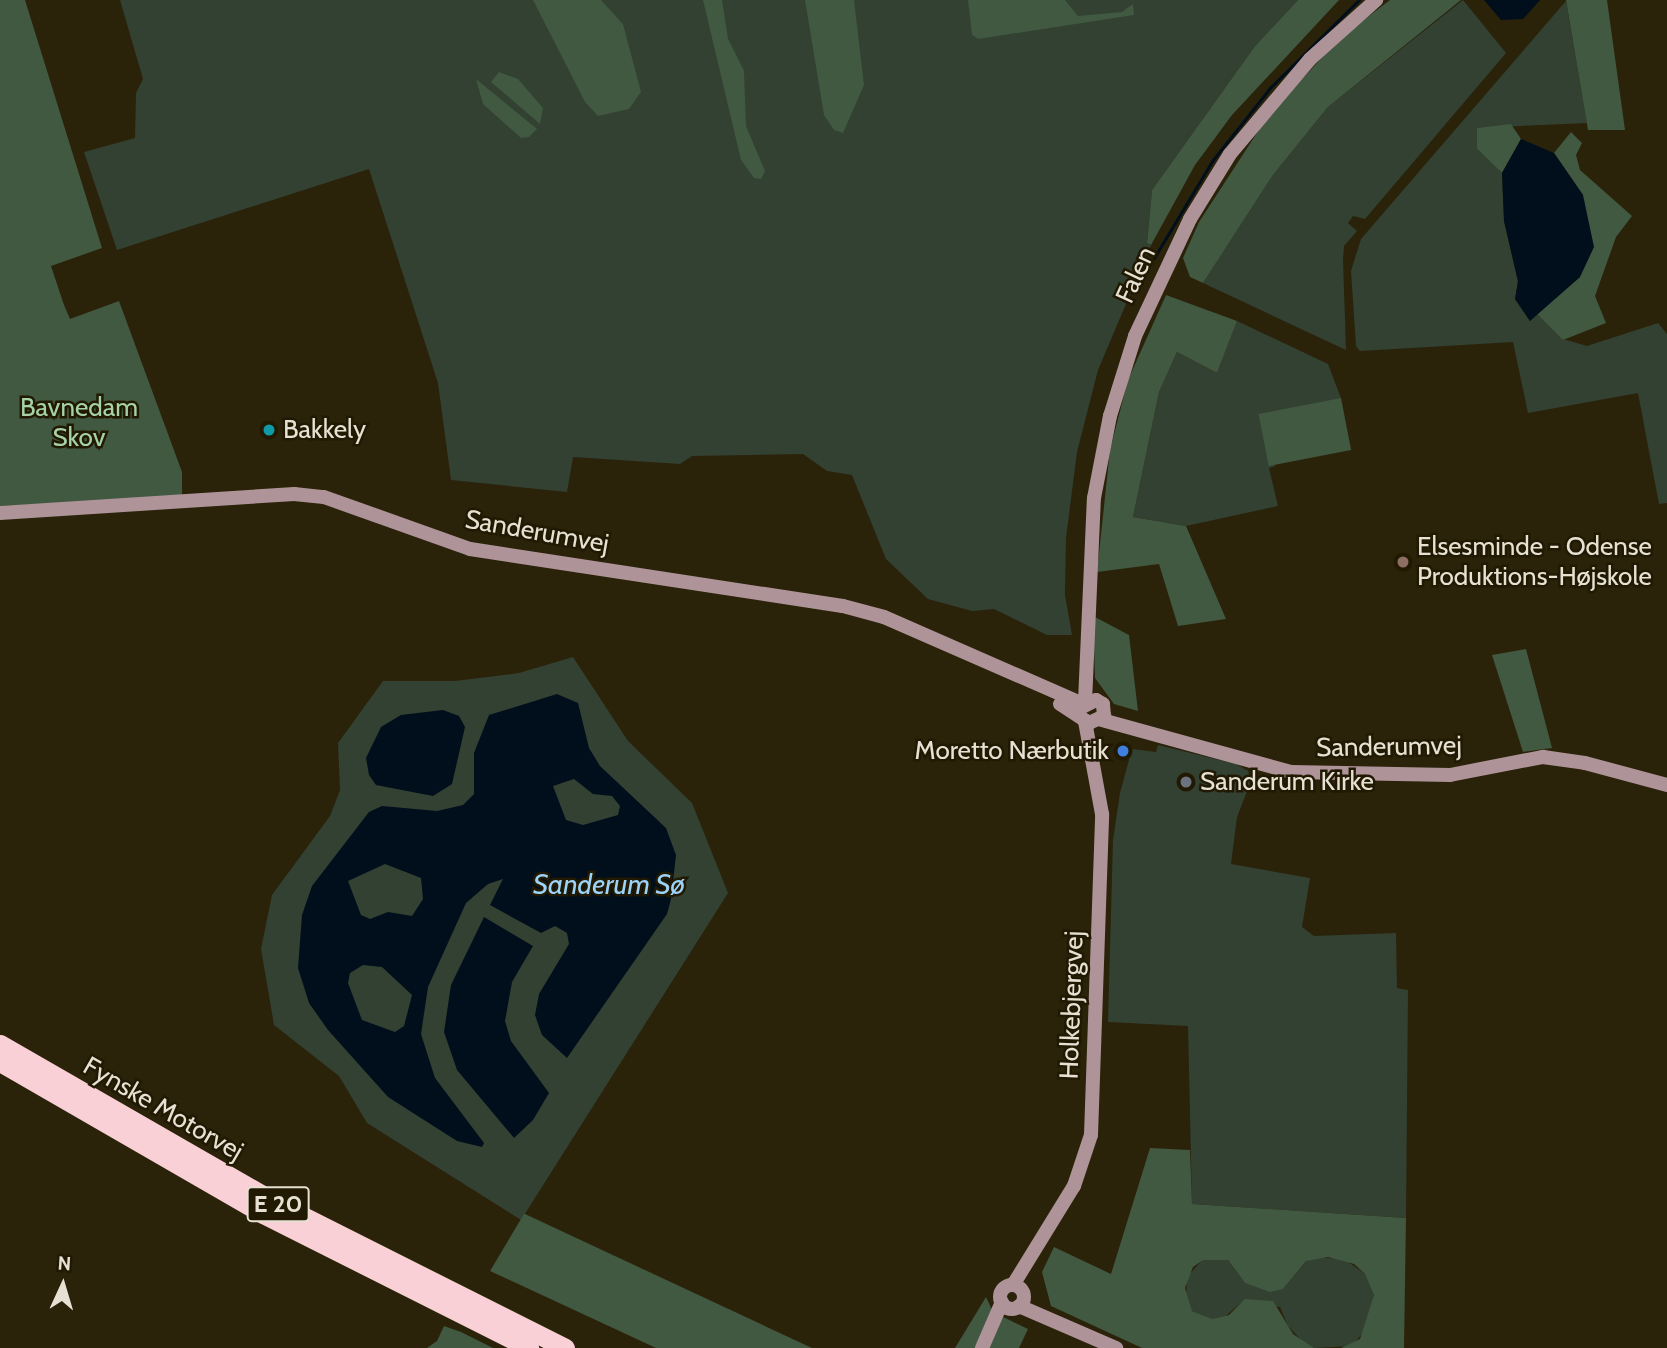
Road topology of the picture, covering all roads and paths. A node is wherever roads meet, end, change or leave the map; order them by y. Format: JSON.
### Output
{"nodes":[{"id":1,"x":1376,"y":0,"type":"edge"},
{"id":2,"x":0,"y":513,"type":"edge"},
{"id":3,"x":1093,"y":712,"type":"junction"},
{"id":4,"x":1667,"y":785,"type":"edge"},
{"id":5,"x":0,"y":1044,"type":"edge"},
{"id":6,"x":0,"y":1062,"type":"edge"},
{"id":7,"x":1015,"y":1298,"type":"junction"},
{"id":8,"x":529,"y":1348,"type":"edge"},
{"id":9,"x":565,"y":1348,"type":"edge"},
{"id":10,"x":983,"y":1348,"type":"edge"},
{"id":11,"x":1116,"y":1348,"type":"edge"}],
"edges":[{"from":1,"to":3,"type":"street","name":"Falen"},
{"from":2,"to":3,"type":"street","name":"Sanderumvej"},
{"from":3,"to":4,"type":"street","name":"Sanderumvej"},
{"from":3,"to":7,"type":"street","name":"Holkebjergvej"},
{"from":5,"to":9,"type":"highway","name":"Fynske Motorvej","number":"E 20"},
{"from":6,"to":8,"type":"highway","name":"Fynske Motorvej","number":"E 20"},
{"from":7,"to":10,"type":"street","name":"Holkebjergvej"},
{"from":7,"to":11,"type":"street"}]}
